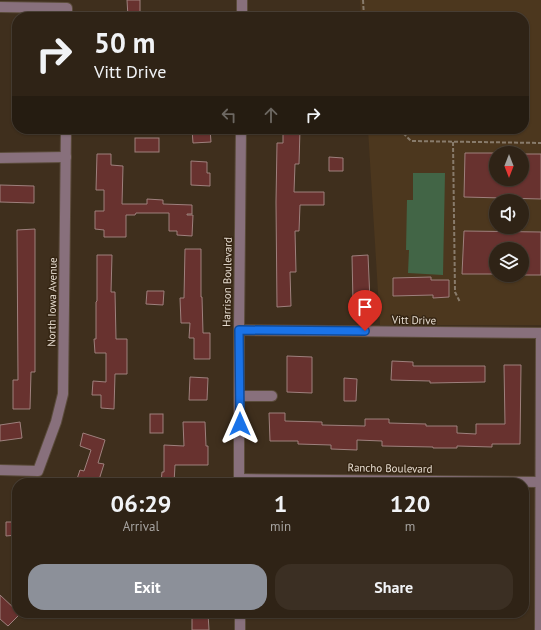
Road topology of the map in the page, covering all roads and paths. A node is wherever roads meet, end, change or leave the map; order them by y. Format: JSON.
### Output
{"nodes":[{"id":1,"x":242,"y":0,"type":"edge"},
{"id":2,"x":363,"y":0,"type":"edge"},
{"id":3,"x":0,"y":7,"type":"edge"},
{"id":4,"x":67,"y":12,"type":"edge"},
{"id":5,"x":242,"y":12,"type":"edge"},
{"id":6,"x":364,"y":12,"type":"edge"},
{"id":7,"x":66,"y":134,"type":"edge"},
{"id":8,"x":241,"y":134,"type":"edge"},
{"id":9,"x":404,"y":134,"type":"edge"},
{"id":10,"x":453,"y":142,"type":"junction"},
{"id":11,"x":541,"y":143,"type":"edge"},
{"id":12,"x":66,"y":157,"type":"junction"},
{"id":13,"x":0,"y":158,"type":"edge"},
{"id":14,"x":460,"y":302,"type":"dead end"},
{"id":15,"x":239,"y":330,"type":"junction"},
{"id":16,"x":541,"y":333,"type":"edge"},
{"id":17,"x":541,"y":339,"type":"edge"},
{"id":18,"x":240,"y":396,"type":"junction"},
{"id":19,"x":272,"y":396,"type":"dead end"},
{"id":20,"x":0,"y":470,"type":"edge"},
{"id":21,"x":239,"y":478,"type":"edge"},
{"id":22,"x":529,"y":482,"type":"edge"},
{"id":23,"x":540,"y":482,"type":"edge"},
{"id":24,"x":240,"y":618,"type":"edge"},
{"id":25,"x":240,"y":630,"type":"edge"},
{"id":26,"x":250,"y":630,"type":"edge"},
{"id":27,"x":540,"y":630,"type":"edge"}],
"edges":[{"from":1,"to":5,"type":"street"},
{"from":2,"to":6,"type":"path"},
{"from":3,"to":4,"type":"street"},
{"from":7,"to":12,"type":"street","name":"North Iowa Avenue"},
{"from":8,"to":15,"type":"street","name":"Harrison Boulevard"},
{"from":9,"to":10,"type":"path"},
{"from":10,"to":11,"type":"path"},
{"from":10,"to":14,"type":"path"},
{"from":12,"to":13,"type":"street"},
{"from":12,"to":20,"type":"street","name":"North Iowa Avenue"},
{"from":15,"to":16,"type":"street","name":"Vitt Drive"},
{"from":15,"to":18,"type":"street","name":"Harrison Boulevard"},
{"from":17,"to":23,"type":"street"},
{"from":18,"to":19,"type":"street"},
{"from":18,"to":21,"type":"street","name":"Harrison Boulevard"},
{"from":22,"to":23,"type":"street","name":"Rancho Boulevard"},
{"from":23,"to":27,"type":"street"},
{"from":24,"to":25,"type":"street"},
{"from":25,"to":26,"type":"street"}]}
